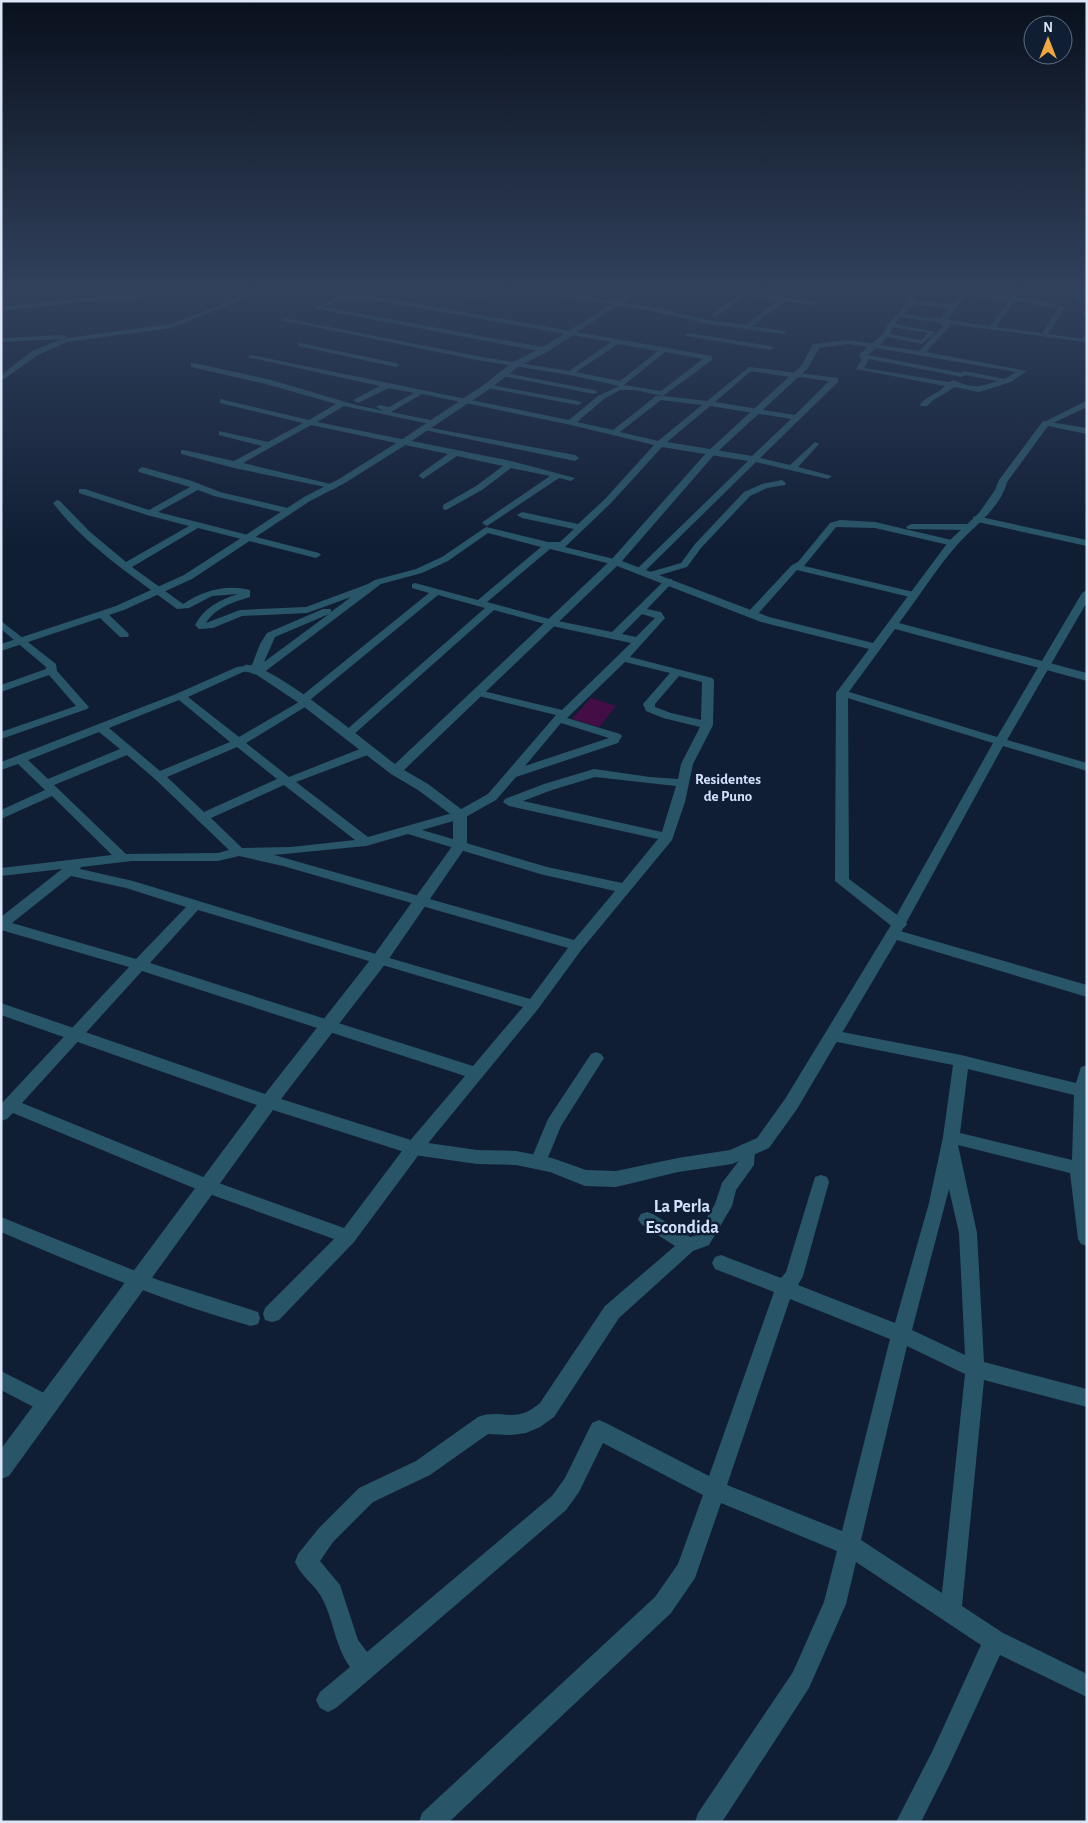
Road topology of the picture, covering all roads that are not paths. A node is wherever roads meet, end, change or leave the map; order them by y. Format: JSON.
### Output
{"nodes":[{"id":1,"x":247,"y":377,"type":"edge"},
{"id":2,"x":345,"y":377,"type":"edge"},
{"id":3,"x":499,"y":377,"type":"edge"},
{"id":4,"x":519,"y":377,"type":"edge"},
{"id":5,"x":589,"y":377,"type":"edge"},
{"id":6,"x":630,"y":377,"type":"edge"},
{"id":7,"x":682,"y":377,"type":"edge"},
{"id":8,"x":738,"y":377,"type":"edge"},
{"id":9,"x":794,"y":377,"type":"edge"},
{"id":10,"x":812,"y":377,"type":"edge"},
{"id":11,"x":892,"y":377,"type":"edge"},
{"id":12,"x":960,"y":377,"type":"edge"},
{"id":13,"x":981,"y":377,"type":"edge"},
{"id":14,"x":1011,"y":377,"type":"edge"},
{"id":15,"x":1005,"y":381,"type":"junction"},
{"id":16,"x":951,"y":385,"type":"junction"},
{"id":17,"x":386,"y":386,"type":"junction"},
{"id":18,"x":488,"y":386,"type":"junction"},
{"id":19,"x":594,"y":392,"type":"dead end"},
{"id":20,"x":419,"y":393,"type":"junction"},
{"id":21,"x":223,"y":402,"type":"dead end"},
{"id":22,"x":464,"y":402,"type":"junction"},
{"id":23,"x":344,"y":403,"type":"junction"},
{"id":24,"x":578,"y":403,"type":"dead end"},
{"id":25,"x":707,"y":403,"type":"junction"},
{"id":26,"x":1087,"y":404,"type":"edge"},
{"id":27,"x":935,"y":407,"type":"dead end"},
{"id":28,"x":756,"y":412,"type":"junction"},
{"id":29,"x":796,"y":417,"type":"junction"},
{"id":30,"x":308,"y":422,"type":"junction"},
{"id":31,"x":571,"y":423,"type":"junction"},
{"id":32,"x":428,"y":426,"type":"junction"},
{"id":33,"x":1043,"y":426,"type":"junction"},
{"id":34,"x":1087,"y":431,"type":"edge"},
{"id":35,"x":222,"y":432,"type":"dead end"},
{"id":36,"x":613,"y":434,"type":"junction"},
{"id":37,"x":1087,"y":438,"type":"edge"},
{"id":38,"x":404,"y":442,"type":"junction"},
{"id":39,"x":660,"y":444,"type":"junction"},
{"id":40,"x":815,"y":444,"type":"dead end"},
{"id":41,"x":269,"y":445,"type":"junction"},
{"id":42,"x":184,"y":452,"type":"dead end"},
{"id":43,"x":712,"y":452,"type":"junction"},
{"id":44,"x":456,"y":453,"type":"junction"},
{"id":45,"x":753,"y":459,"type":"junction"},
{"id":46,"x":511,"y":464,"type":"junction"},
{"id":47,"x":234,"y":465,"type":"junction"},
{"id":48,"x":793,"y":468,"type":"junction"},
{"id":49,"x":142,"y":470,"type":"dead end"},
{"id":50,"x":560,"y":471,"type":"junction"},
{"id":51,"x":423,"y":476,"type":"dead end"},
{"id":52,"x":828,"y":476,"type":"dead end"},
{"id":53,"x":571,"y":478,"type":"dead end"},
{"id":54,"x":782,"y":483,"type":"dead end"},
{"id":55,"x":196,"y":487,"type":"junction"},
{"id":56,"x":332,"y":487,"type":"junction"},
{"id":57,"x":82,"y":491,"type":"dead end"},
{"id":58,"x":57,"y":503,"type":"dead end"},
{"id":59,"x":446,"y":507,"type":"dead end"},
{"id":60,"x":289,"y":511,"type":"junction"},
{"id":61,"x":150,"y":513,"type":"junction"},
{"id":62,"x":522,"y":515,"type":"dead end"},
{"id":63,"x":487,"y":523,"type":"dead end"},
{"id":64,"x":972,"y":523,"type":"junction"},
{"id":65,"x":196,"y":525,"type":"junction"},
{"id":66,"x":578,"y":527,"type":"junction"},
{"id":67,"x":888,"y":528,"type":"junction"},
{"id":68,"x":248,"y":538,"type":"junction"},
{"id":69,"x":953,"y":543,"type":"junction"},
{"id":70,"x":1087,"y":543,"type":"edge"},
{"id":71,"x":549,"y":545,"type":"junction"},
{"id":72,"x":316,"y":555,"type":"dead end"},
{"id":73,"x":445,"y":559,"type":"junction"},
{"id":74,"x":615,"y":562,"type":"junction"},
{"id":75,"x":795,"y":567,"type":"junction"},
{"id":76,"x":125,"y":568,"type":"junction"},
{"id":77,"x":641,"y":570,"type":"junction"},
{"id":78,"x":653,"y":574,"type":"junction"},
{"id":79,"x":670,"y":581,"type":"junction"},
{"id":80,"x":370,"y":587,"type":"junction"},
{"id":81,"x":159,"y":591,"type":"junction"},
{"id":82,"x":436,"y":592,"type":"junction"},
{"id":83,"x":1087,"y":593,"type":"edge"},
{"id":84,"x":914,"y":595,"type":"junction"},
{"id":85,"x":480,"y":604,"type":"junction"},
{"id":86,"x":346,"y":607,"type":"junction"},
{"id":87,"x":492,"y":607,"type":"junction"},
{"id":88,"x":640,"y":610,"type":"junction"},
{"id":89,"x":102,"y":614,"type":"junction"},
{"id":90,"x":752,"y":614,"type":"junction"},
{"id":91,"x":895,"y":622,"type":"junction"},
{"id":92,"x":552,"y":623,"type":"junction"},
{"id":93,"x":1,"y":624,"type":"edge"},
{"id":94,"x":124,"y":635,"type":"dead end"},
{"id":95,"x":615,"y":635,"type":"junction"},
{"id":96,"x":21,"y":641,"type":"junction"},
{"id":97,"x":639,"y":641,"type":"junction"},
{"id":98,"x":876,"y":647,"type":"junction"},
{"id":99,"x":1,"y":648,"type":"edge"},
{"id":100,"x":623,"y":658,"type":"junction"},
{"id":101,"x":1046,"y":664,"type":"junction"},
{"id":102,"x":254,"y":669,"type":"junction"},
{"id":103,"x":51,"y":671,"type":"junction"},
{"id":104,"x":1087,"y":671,"type":"edge"},
{"id":105,"x":677,"y":672,"type":"junction"},
{"id":106,"x":1087,"y":678,"type":"edge"},
{"id":107,"x":1,"y":689,"type":"edge"},
{"id":108,"x":479,"y":693,"type":"junction"},
{"id":109,"x":842,"y":693,"type":"junction"},
{"id":110,"x":180,"y":696,"type":"junction"},
{"id":111,"x":305,"y":701,"type":"junction"},
{"id":112,"x":562,"y":717,"type":"junction"},
{"id":113,"x":707,"y":725,"type":"junction"},
{"id":114,"x":101,"y":726,"type":"junction"},
{"id":115,"x":348,"y":734,"type":"junction"},
{"id":116,"x":1,"y":736,"type":"edge"},
{"id":117,"x":239,"y":742,"type":"junction"},
{"id":118,"x":1000,"y":742,"type":"junction"},
{"id":119,"x":128,"y":750,"type":"junction"},
{"id":120,"x":369,"y":750,"type":"junction"},
{"id":121,"x":20,"y":760,"type":"junction"},
{"id":122,"x":1,"y":766,"type":"edge"},
{"id":123,"x":1087,"y":767,"type":"edge"},
{"id":124,"x":396,"y":771,"type":"junction"},
{"id":125,"x":512,"y":774,"type":"junction"},
{"id":126,"x":159,"y":776,"type":"junction"},
{"id":127,"x":286,"y":781,"type":"junction"},
{"id":128,"x":684,"y":783,"type":"junction"},
{"id":129,"x":49,"y":788,"type":"junction"},
{"id":130,"x":492,"y":797,"type":"junction"},
{"id":131,"x":510,"y":802,"type":"junction"},
{"id":132,"x":1,"y":815,"type":"edge"},
{"id":133,"x":460,"y":815,"type":"junction"},
{"id":134,"x":202,"y":817,"type":"junction"},
{"id":135,"x":408,"y":830,"type":"junction"},
{"id":136,"x":667,"y":837,"type":"junction"},
{"id":137,"x":366,"y":842,"type":"junction"},
{"id":138,"x":460,"y":845,"type":"junction"},
{"id":139,"x":239,"y":852,"type":"junction"},
{"id":140,"x":124,"y":859,"type":"junction"},
{"id":141,"x":73,"y":868,"type":"junction"},
{"id":142,"x":1,"y":872,"type":"edge"},
{"id":143,"x":624,"y":888,"type":"junction"},
{"id":144,"x":422,"y":900,"type":"junction"},
{"id":145,"x":194,"y":906,"type":"junction"},
{"id":146,"x":2,"y":923,"type":"edge"},
{"id":147,"x":896,"y":929,"type":"junction"},
{"id":148,"x":577,"y":946,"type":"junction"},
{"id":149,"x":380,"y":959,"type":"junction"},
{"id":150,"x":139,"y":965,"type":"junction"},
{"id":151,"x":1087,"y":991,"type":"edge"},
{"id":152,"x":532,"y":1005,"type":"junction"},
{"id":153,"x":1,"y":1009,"type":"edge"},
{"id":154,"x":326,"y":1026,"type":"junction"},
{"id":155,"x":76,"y":1034,"type":"junction"},
{"id":156,"x":832,"y":1036,"type":"junction"},
{"id":157,"x":596,"y":1058,"type":"dead end"},
{"id":158,"x":961,"y":1061,"type":"junction"},
{"id":159,"x":1087,"y":1071,"type":"edge"},
{"id":160,"x":476,"y":1073,"type":"junction"},
{"id":161,"x":1085,"y":1091,"type":"edge"},
{"id":162,"x":269,"y":1102,"type":"junction"},
{"id":163,"x":6,"y":1110,"type":"edge"},
{"id":164,"x":951,"y":1137,"type":"junction"},
{"id":165,"x":414,"y":1148,"type":"junction"},
{"id":166,"x":748,"y":1150,"type":"junction"},
{"id":167,"x":538,"y":1162,"type":"junction"},
{"id":168,"x":1082,"y":1170,"type":"edge"},
{"id":169,"x":821,"y":1182,"type":"dead end"},
{"id":170,"x":207,"y":1186,"type":"junction"},
{"id":171,"x":647,"y":1219,"type":"dead end"},
{"id":172,"x":1,"y":1224,"type":"edge"},
{"id":173,"x":348,"y":1237,"type":"junction"},
{"id":174,"x":1087,"y":1239,"type":"edge"},
{"id":175,"x":687,"y":1246,"type":"junction"},
{"id":176,"x":721,"y":1263,"type":"dead end"},
{"id":177,"x":138,"y":1282,"type":"junction"},
{"id":178,"x":785,"y":1287,"type":"junction"},
{"id":179,"x":272,"y":1314,"type":"dead end"},
{"id":180,"x":251,"y":1318,"type":"dead end"},
{"id":181,"x":901,"y":1334,"type":"junction"},
{"id":182,"x":975,"y":1368,"type":"junction"},
{"id":183,"x":1,"y":1380,"type":"edge"},
{"id":184,"x":1087,"y":1398,"type":"edge"},
{"id":185,"x":47,"y":1405,"type":"junction"},
{"id":186,"x":1,"y":1468,"type":"edge"},
{"id":187,"x":714,"y":1490,"type":"junction"},
{"id":188,"x":850,"y":1545,"type":"junction"},
{"id":189,"x":951,"y":1610,"type":"junction"},
{"id":190,"x":995,"y":1641,"type":"junction"},
{"id":191,"x":365,"y":1669,"type":"junction"},
{"id":192,"x":1087,"y":1686,"type":"edge"},
{"id":193,"x":328,"y":1700,"type":"dead end"},
{"id":194,"x":431,"y":1822,"type":"edge"},
{"id":195,"x":707,"y":1822,"type":"edge"},
{"id":196,"x":908,"y":1822,"type":"edge"}],
"edges":[{"from":1,"to":23,"type":"street"},
{"from":2,"to":17,"type":"street"},
{"from":3,"to":18,"type":"street"},
{"from":4,"to":19,"type":"street"},
{"from":5,"to":6,"type":"street"},
{"from":7,"to":31,"type":"street"},
{"from":8,"to":25,"type":"street"},
{"from":9,"to":28,"type":"street"},
{"from":10,"to":29,"type":"street"},
{"from":11,"to":16,"type":"street"},
{"from":12,"to":16,"type":"street"},
{"from":13,"to":15,"type":"street"},
{"from":14,"to":15,"type":"street"},
{"from":15,"to":16,"type":"street"},
{"from":16,"to":27,"type":"street"},
{"from":17,"to":20,"type":"street"},
{"from":17,"to":20,"type":"street"},
{"from":18,"to":22,"type":"street"},
{"from":18,"to":24,"type":"street"},
{"from":20,"to":22,"type":"street"},
{"from":21,"to":30,"type":"street"},
{"from":22,"to":31,"type":"street"},
{"from":22,"to":32,"type":"street"},
{"from":23,"to":30,"type":"street"},
{"from":23,"to":32,"type":"street"},
{"from":25,"to":28,"type":"street"},
{"from":25,"to":36,"type":"street"},
{"from":25,"to":39,"type":"street"},
{"from":26,"to":33,"type":"street"},
{"from":28,"to":29,"type":"street"},
{"from":28,"to":43,"type":"street"},
{"from":29,"to":45,"type":"street"},
{"from":30,"to":38,"type":"street"},
{"from":30,"to":41,"type":"street"},
{"from":31,"to":36,"type":"street"},
{"from":32,"to":38,"type":"street"},
{"from":32,"to":50,"type":"street"},
{"from":33,"to":34,"type":"street"},
{"from":33,"to":37,"type":"street"},
{"from":33,"to":64,"type":"street"},
{"from":35,"to":41,"type":"street"},
{"from":36,"to":39,"type":"street"},
{"from":38,"to":44,"type":"street"},
{"from":38,"to":56,"type":"street"},
{"from":39,"to":43,"type":"street"},
{"from":39,"to":66,"type":"street"},
{"from":40,"to":48,"type":"street"},
{"from":41,"to":47,"type":"street"},
{"from":42,"to":47,"type":"street"},
{"from":43,"to":45,"type":"street"},
{"from":43,"to":74,"type":"street"},
{"from":44,"to":46,"type":"street"},
{"from":44,"to":51,"type":"street"},
{"from":45,"to":48,"type":"street"},
{"from":45,"to":77,"type":"street"},
{"from":46,"to":50,"type":"street"},
{"from":46,"to":59,"type":"street"},
{"from":47,"to":56,"type":"street"},
{"from":48,"to":52,"type":"street"},
{"from":49,"to":55,"type":"street"},
{"from":50,"to":53,"type":"street"},
{"from":50,"to":63,"type":"street"},
{"from":54,"to":78,"type":"street"},
{"from":55,"to":60,"type":"street"},
{"from":55,"to":61,"type":"street"},
{"from":56,"to":60,"type":"street"},
{"from":57,"to":61,"type":"street"},
{"from":58,"to":76,"type":"street"},
{"from":60,"to":68,"type":"street"},
{"from":61,"to":65,"type":"street"},
{"from":62,"to":66,"type":"street"},
{"from":64,"to":67,"type":"street"},
{"from":64,"to":69,"type":"street"},
{"from":64,"to":70,"type":"street"},
{"from":65,"to":68,"type":"street"},
{"from":65,"to":76,"type":"street"},
{"from":66,"to":71,"type":"street"},
{"from":67,"to":69,"type":"street"},
{"from":67,"to":75,"type":"street"},
{"from":68,"to":72,"type":"street"},
{"from":68,"to":81,"type":"street"},
{"from":69,"to":84,"type":"street"},
{"from":71,"to":73,"type":"street"},
{"from":71,"to":74,"type":"street"},
{"from":71,"to":85,"type":"street"},
{"from":73,"to":80,"type":"street"},
{"from":73,"to":82,"type":"street"},
{"from":74,"to":77,"type":"street"},
{"from":74,"to":92,"type":"street"},
{"from":75,"to":84,"type":"street"},
{"from":75,"to":90,"type":"street"},
{"from":76,"to":81,"type":"street"},
{"from":77,"to":78,"type":"street"},
{"from":78,"to":79,"type":"street"},
{"from":79,"to":88,"type":"street"},
{"from":79,"to":90,"type":"street"},
{"from":80,"to":81,"type":"street"},
{"from":80,"to":86,"type":"street"},
{"from":81,"to":89,"type":"street"},
{"from":82,"to":85,"type":"street"},
{"from":82,"to":111,"type":"street"},
{"from":83,"to":101,"type":"street"},
{"from":84,"to":91,"type":"street"},
{"from":85,"to":87,"type":"street"},
{"from":86,"to":102,"type":"street"},
{"from":86,"to":102,"type":"street"},
{"from":87,"to":92,"type":"street"},
{"from":87,"to":115,"type":"street"},
{"from":88,"to":95,"type":"street"},
{"from":88,"to":97,"type":"street"},
{"from":89,"to":94,"type":"street"},
{"from":89,"to":96,"type":"street"},
{"from":90,"to":98,"type":"street"},
{"from":91,"to":98,"type":"street"},
{"from":91,"to":101,"type":"street"},
{"from":92,"to":95,"type":"street"},
{"from":92,"to":108,"type":"street"},
{"from":93,"to":96,"type":"street"},
{"from":95,"to":97,"type":"street"},
{"from":96,"to":99,"type":"street"},
{"from":96,"to":103,"type":"street"},
{"from":97,"to":100,"type":"street"},
{"from":98,"to":109,"type":"street"},
{"from":100,"to":105,"type":"street"},
{"from":100,"to":112,"type":"street"},
{"from":101,"to":104,"type":"street"},
{"from":101,"to":106,"type":"street"},
{"from":101,"to":118,"type":"street"},
{"from":102,"to":110,"type":"street"},
{"from":102,"to":111,"type":"street"},
{"from":103,"to":107,"type":"street"},
{"from":103,"to":116,"type":"street"},
{"from":105,"to":113,"type":"street"},
{"from":105,"to":113,"type":"street"},
{"from":108,"to":112,"type":"street"},
{"from":108,"to":124,"type":"street"},
{"from":109,"to":118,"type":"street"},
{"from":109,"to":147,"type":"street"},
{"from":110,"to":114,"type":"street"},
{"from":110,"to":117,"type":"street"},
{"from":111,"to":115,"type":"street"},
{"from":111,"to":117,"type":"street"},
{"from":112,"to":125,"type":"street"},
{"from":112,"to":125,"type":"street"},
{"from":113,"to":128,"type":"street"},
{"from":114,"to":119,"type":"street"},
{"from":114,"to":121,"type":"street"},
{"from":115,"to":120,"type":"street"},
{"from":117,"to":126,"type":"street"},
{"from":117,"to":127,"type":"street"},
{"from":118,"to":123,"type":"street"},
{"from":118,"to":147,"type":"street"},
{"from":119,"to":126,"type":"street"},
{"from":119,"to":129,"type":"street"},
{"from":120,"to":124,"type":"street"},
{"from":120,"to":127,"type":"street"},
{"from":121,"to":122,"type":"street"},
{"from":121,"to":129,"type":"street"},
{"from":124,"to":133,"type":"street"},
{"from":125,"to":130,"type":"street"},
{"from":126,"to":134,"type":"street"},
{"from":127,"to":134,"type":"street"},
{"from":127,"to":137,"type":"street"},
{"from":128,"to":131,"type":"street"},
{"from":128,"to":136,"type":"street"},
{"from":129,"to":132,"type":"street"},
{"from":129,"to":140,"type":"street"},
{"from":130,"to":131,"type":"street"},
{"from":130,"to":133,"type":"street"},
{"from":131,"to":136,"type":"street"},
{"from":133,"to":135,"type":"street"},
{"from":133,"to":138,"type":"street"},
{"from":134,"to":139,"type":"street"},
{"from":135,"to":137,"type":"street"},
{"from":135,"to":138,"type":"street"},
{"from":136,"to":143,"type":"street"},
{"from":137,"to":139,"type":"street"},
{"from":138,"to":143,"type":"street"},
{"from":138,"to":144,"type":"street"},
{"from":139,"to":140,"type":"street"},
{"from":139,"to":144,"type":"street"},
{"from":140,"to":141,"type":"street"},
{"from":141,"to":142,"type":"street"},
{"from":141,"to":145,"type":"street"},
{"from":141,"to":146,"type":"street"},
{"from":143,"to":148,"type":"street"},
{"from":144,"to":148,"type":"street"},
{"from":144,"to":149,"type":"street"},
{"from":145,"to":149,"type":"street"},
{"from":145,"to":150,"type":"street"},
{"from":146,"to":150,"type":"street"},
{"from":147,"to":151,"type":"street"},
{"from":147,"to":156,"type":"street"},
{"from":148,"to":152,"type":"street"},
{"from":149,"to":152,"type":"street"},
{"from":149,"to":154,"type":"street"},
{"from":150,"to":154,"type":"street"},
{"from":150,"to":155,"type":"street"},
{"from":152,"to":160,"type":"street"},
{"from":153,"to":155,"type":"street"},
{"from":154,"to":160,"type":"street"},
{"from":154,"to":162,"type":"street"},
{"from":155,"to":162,"type":"street"},
{"from":155,"to":163,"type":"street"},
{"from":156,"to":158,"type":"street"},
{"from":156,"to":166,"type":"street"},
{"from":157,"to":167,"type":"street"},
{"from":158,"to":161,"type":"street"},
{"from":158,"to":164,"type":"street"},
{"from":159,"to":161,"type":"street"},
{"from":160,"to":165,"type":"street"},
{"from":161,"to":168,"type":"street"},
{"from":162,"to":165,"type":"street"},
{"from":162,"to":170,"type":"street"},
{"from":163,"to":170,"type":"street"},
{"from":164,"to":168,"type":"street"},
{"from":164,"to":181,"type":"street"},
{"from":164,"to":182,"type":"street"},
{"from":165,"to":167,"type":"street"},
{"from":165,"to":173,"type":"street"},
{"from":166,"to":167,"type":"street"},
{"from":166,"to":175,"type":"street"},
{"from":168,"to":174,"type":"street"},
{"from":169,"to":178,"type":"street"},
{"from":170,"to":173,"type":"street"},
{"from":170,"to":177,"type":"street"},
{"from":171,"to":175,"type":"street"},
{"from":172,"to":177,"type":"street"},
{"from":173,"to":179,"type":"street"},
{"from":175,"to":191,"type":"street"},
{"from":176,"to":178,"type":"street"},
{"from":177,"to":180,"type":"street"},
{"from":177,"to":185,"type":"street"},
{"from":178,"to":181,"type":"street"},
{"from":178,"to":187,"type":"street"},
{"from":181,"to":182,"type":"street"},
{"from":181,"to":188,"type":"street"},
{"from":182,"to":184,"type":"street"},
{"from":182,"to":189,"type":"street"},
{"from":183,"to":185,"type":"street"},
{"from":185,"to":186,"type":"street"},
{"from":187,"to":188,"type":"street"},
{"from":187,"to":191,"type":"street"},
{"from":187,"to":194,"type":"street"},
{"from":188,"to":189,"type":"street"},
{"from":188,"to":195,"type":"street"},
{"from":189,"to":190,"type":"street"},
{"from":190,"to":192,"type":"street"},
{"from":190,"to":196,"type":"street"},
{"from":191,"to":193,"type":"street"}]}
